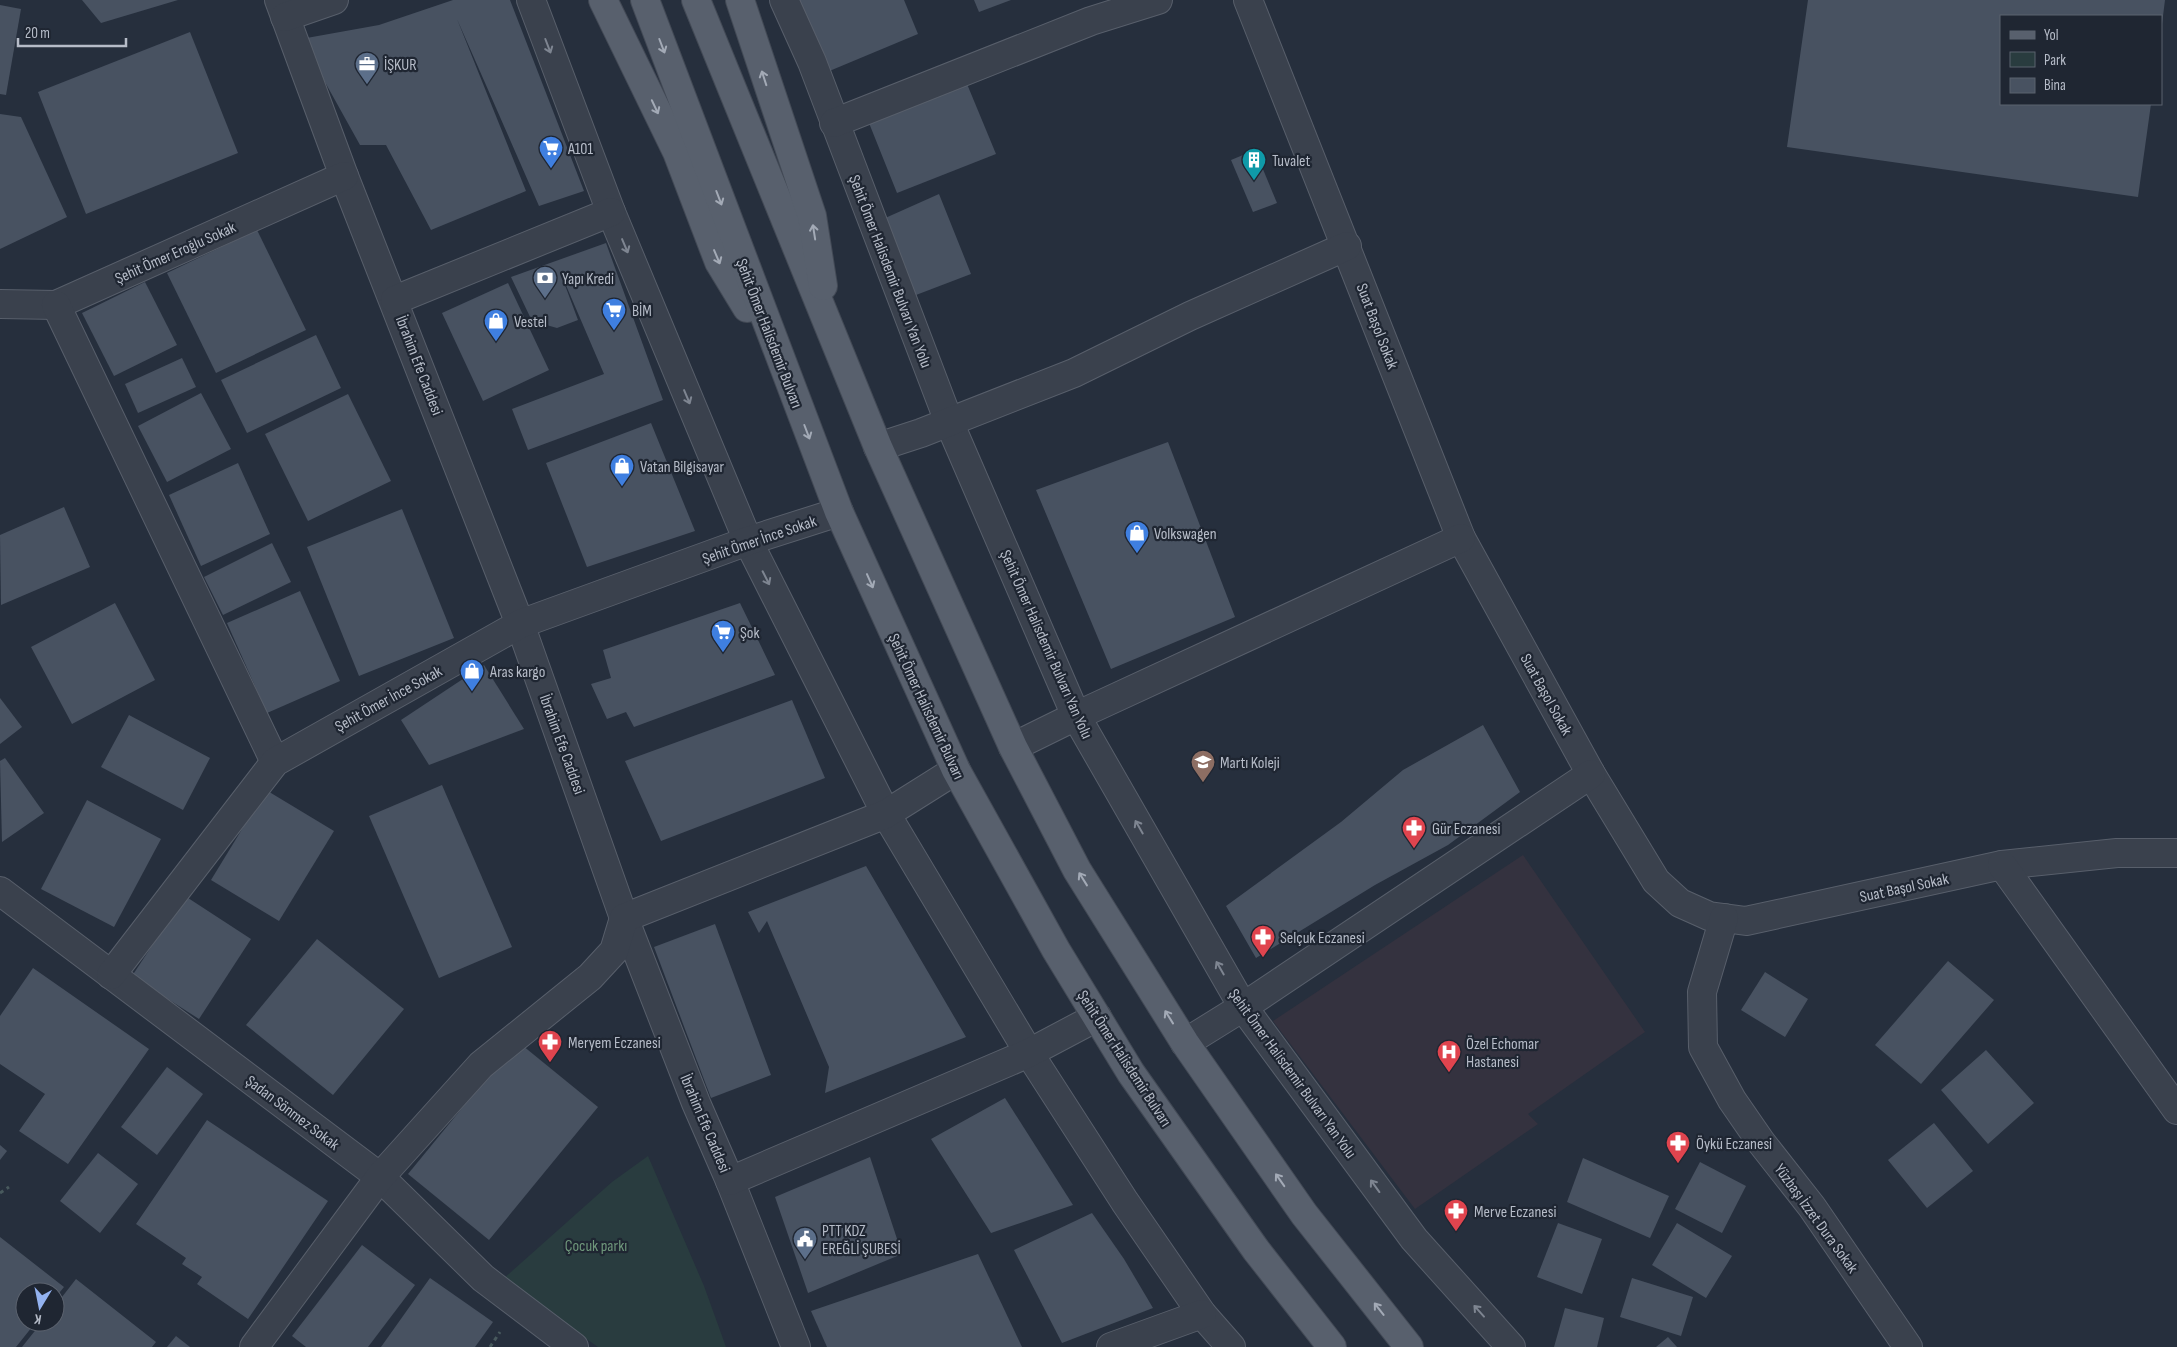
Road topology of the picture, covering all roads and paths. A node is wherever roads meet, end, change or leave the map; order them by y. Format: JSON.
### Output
{"nodes":[{"id":1,"x":334,"y":0,"type":"edge"},
{"id":2,"x":531,"y":0,"type":"edge"},
{"id":3,"x":603,"y":0,"type":"edge"},
{"id":4,"x":645,"y":0,"type":"edge"},
{"id":5,"x":696,"y":0,"type":"edge"},
{"id":6,"x":740,"y":0,"type":"edge"},
{"id":7,"x":784,"y":0,"type":"edge"},
{"id":8,"x":1158,"y":0,"type":"edge"},
{"id":9,"x":1248,"y":0,"type":"edge"},
{"id":10,"x":282,"y":9,"type":"edge"},
{"id":11,"x":834,"y":123,"type":"junction"},
{"id":12,"x":344,"y":176,"type":"junction"},
{"id":13,"x":611,"y":212,"type":"junction"},
{"id":14,"x":1347,"y":246,"type":"junction"},
{"id":15,"x":395,"y":300,"type":"junction"},
{"id":16,"x":0,"y":304,"type":"edge"},
{"id":17,"x":56,"y":305,"type":"junction"},
{"id":18,"x":830,"y":332,"type":"junction"},
{"id":19,"x":779,"y":359,"type":"junction"},
{"id":20,"x":949,"y":422,"type":"junction"},
{"id":21,"x":878,"y":448,"type":"junction"},
{"id":22,"x":839,"y":512,"type":"junction"},
{"id":23,"x":1461,"y":538,"type":"junction"},
{"id":24,"x":748,"y":542,"type":"junction"},
{"id":25,"x":520,"y":624,"type":"junction"},
{"id":26,"x":1076,"y":716,"type":"junction"},
{"id":27,"x":1013,"y":747,"type":"junction"},
{"id":28,"x":275,"y":762,"type":"junction"},
{"id":29,"x":956,"y":770,"type":"junction"},
{"id":30,"x":1591,"y":774,"type":"junction"},
{"id":31,"x":886,"y":814,"type":"junction"},
{"id":32,"x":2177,"y":853,"type":"edge"},
{"id":33,"x":2002,"y":866,"type":"junction"},
{"id":34,"x":0,"y":891,"type":"edge"},
{"id":35,"x":624,"y":918,"type":"junction"},
{"id":36,"x":1724,"y":918,"type":"junction"},
{"id":37,"x":111,"y":975,"type":"junction"},
{"id":38,"x":1243,"y":1007,"type":"junction"},
{"id":39,"x":1097,"y":1017,"type":"junction"},
{"id":40,"x":1186,"y":1043,"type":"junction"},
{"id":41,"x":1029,"y":1053,"type":"junction"},
{"id":42,"x":2177,"y":1110,"type":"edge"},
{"id":43,"x":380,"y":1177,"type":"junction"},
{"id":44,"x":730,"y":1181,"type":"junction"},
{"id":45,"x":9,"y":1187,"type":"dead end"},
{"id":46,"x":0,"y":1193,"type":"edge"},
{"id":47,"x":1202,"y":1314,"type":"junction"},
{"id":48,"x":254,"y":1347,"type":"edge"},
{"id":49,"x":574,"y":1347,"type":"edge"},
{"id":50,"x":796,"y":1347,"type":"edge"},
{"id":51,"x":1112,"y":1347,"type":"edge"},
{"id":52,"x":1231,"y":1347,"type":"edge"},
{"id":53,"x":1332,"y":1347,"type":"edge"},
{"id":54,"x":1410,"y":1347,"type":"edge"},
{"id":55,"x":1511,"y":1347,"type":"edge"},
{"id":56,"x":1908,"y":1347,"type":"edge"}],
"edges":[{"from":1,"to":10,"type":"street"},
{"from":2,"to":13,"type":"street","one_way":true},
{"from":3,"to":19,"type":"main road","one_way":true},
{"from":4,"to":19,"type":"main road","name":"Şehit Ömer Halisdemir Bulvarı","one_way":true},
{"from":5,"to":18,"type":"main road"},
{"from":18,"to":6,"type":"main road","one_way":true},
{"from":7,"to":11,"type":"street","name":"Şehit Ömer Halisdemir Bulvarı Yan Yolu"},
{"from":8,"to":11,"type":"street"},
{"from":9,"to":14,"type":"street","name":"Suat Başol Sokak"},
{"from":10,"to":12,"type":"street","name":"İbrahim Efe Caddesi"},
{"from":11,"to":20,"type":"street","name":"Şehit Ömer Halisdemir Bulvarı Yan Yolu"},
{"from":12,"to":15,"type":"street","name":"İbrahim Efe Caddesi"},
{"from":12,"to":17,"type":"street","name":"Şehit Ömer Eroğlu Sokak"},
{"from":13,"to":15,"type":"street"},
{"from":13,"to":24,"type":"street","one_way":true},
{"from":14,"to":20,"type":"street"},
{"from":14,"to":23,"type":"street","name":"Suat Başol Sokak"},
{"from":15,"to":25,"type":"street","name":"İbrahim Efe Caddesi"},
{"from":16,"to":17,"type":"street","name":"Şehit Ömer Eroğlu Sokak"},
{"from":17,"to":28,"type":"street"},
{"from":18,"to":21,"type":"main road"},
{"from":19,"to":22,"type":"main road","name":"Şehit Ömer Halisdemir Bulvarı","one_way":true},
{"from":20,"to":21,"type":"street"},
{"from":20,"to":26,"type":"street","name":"Şehit Ömer Halisdemir Bulvarı Yan Yolu"},
{"from":21,"to":27,"type":"main road"},
{"from":22,"to":24,"type":"street","name":"Şehit Ömer İnce Sokak"},
{"from":22,"to":29,"type":"main road","name":"Şehit Ömer Halisdemir Bulvarı","one_way":true},
{"from":23,"to":26,"type":"street"},
{"from":23,"to":30,"type":"street","name":"Suat Başol Sokak"},
{"from":24,"to":25,"type":"street","name":"Şehit Ömer İnce Sokak"},
{"from":24,"to":31,"type":"street","one_way":true},
{"from":25,"to":28,"type":"street","name":"Şehit Ömer İnce Sokak"},
{"from":25,"to":35,"type":"street","name":"İbrahim Efe Caddesi"},
{"from":26,"to":27,"type":"street"},
{"from":38,"to":26,"type":"street","name":"Şehit Ömer Halisdemir Bulvarı Yan Yolu","one_way":true},
{"from":40,"to":27,"type":"main road","one_way":true},
{"from":28,"to":37,"type":"street","name":"Şehit Ömer İnce Sokak"},
{"from":29,"to":31,"type":"street"},
{"from":29,"to":39,"type":"main road","name":"Şehit Ömer Halisdemir Bulvarı"},
{"from":30,"to":36,"type":"street","name":"Suat Başol Sokak"},
{"from":30,"to":38,"type":"street"},
{"from":31,"to":35,"type":"street"},
{"from":31,"to":41,"type":"street"},
{"from":32,"to":33,"type":"street","name":"Suat Başol Sokak"},
{"from":33,"to":36,"type":"street","name":"Suat Başol Sokak"},
{"from":33,"to":42,"type":"street"},
{"from":34,"to":37,"type":"street","name":"Şadan Sönmez Sokak"},
{"from":35,"to":43,"type":"street"},
{"from":35,"to":44,"type":"street","name":"İbrahim Efe Caddesi"},
{"from":36,"to":56,"type":"street","name":"Yüzbaşı İzzet Dura Sokak"},
{"from":37,"to":43,"type":"street","name":"Şadan Sönmez Sokak"},
{"from":38,"to":40,"type":"street"},
{"from":55,"to":38,"type":"street","name":"Şehit Ömer Halisdemir Bulvarı Yan Yolu","one_way":true},
{"from":39,"to":41,"type":"street"},
{"from":39,"to":53,"type":"main road","name":"Şehit Ömer Halisdemir Bulvarı"},
{"from":54,"to":40,"type":"main road","one_way":true},
{"from":41,"to":44,"type":"street"},
{"from":41,"to":47,"type":"street"},
{"from":43,"to":48,"type":"street"},
{"from":43,"to":49,"type":"street","name":"Şadan Sönmez Sokak"},
{"from":44,"to":50,"type":"street","name":"İbrahim Efe Caddesi"},
{"from":45,"to":46,"type":"path"},
{"from":47,"to":51,"type":"street"},
{"from":47,"to":52,"type":"street"}]}
